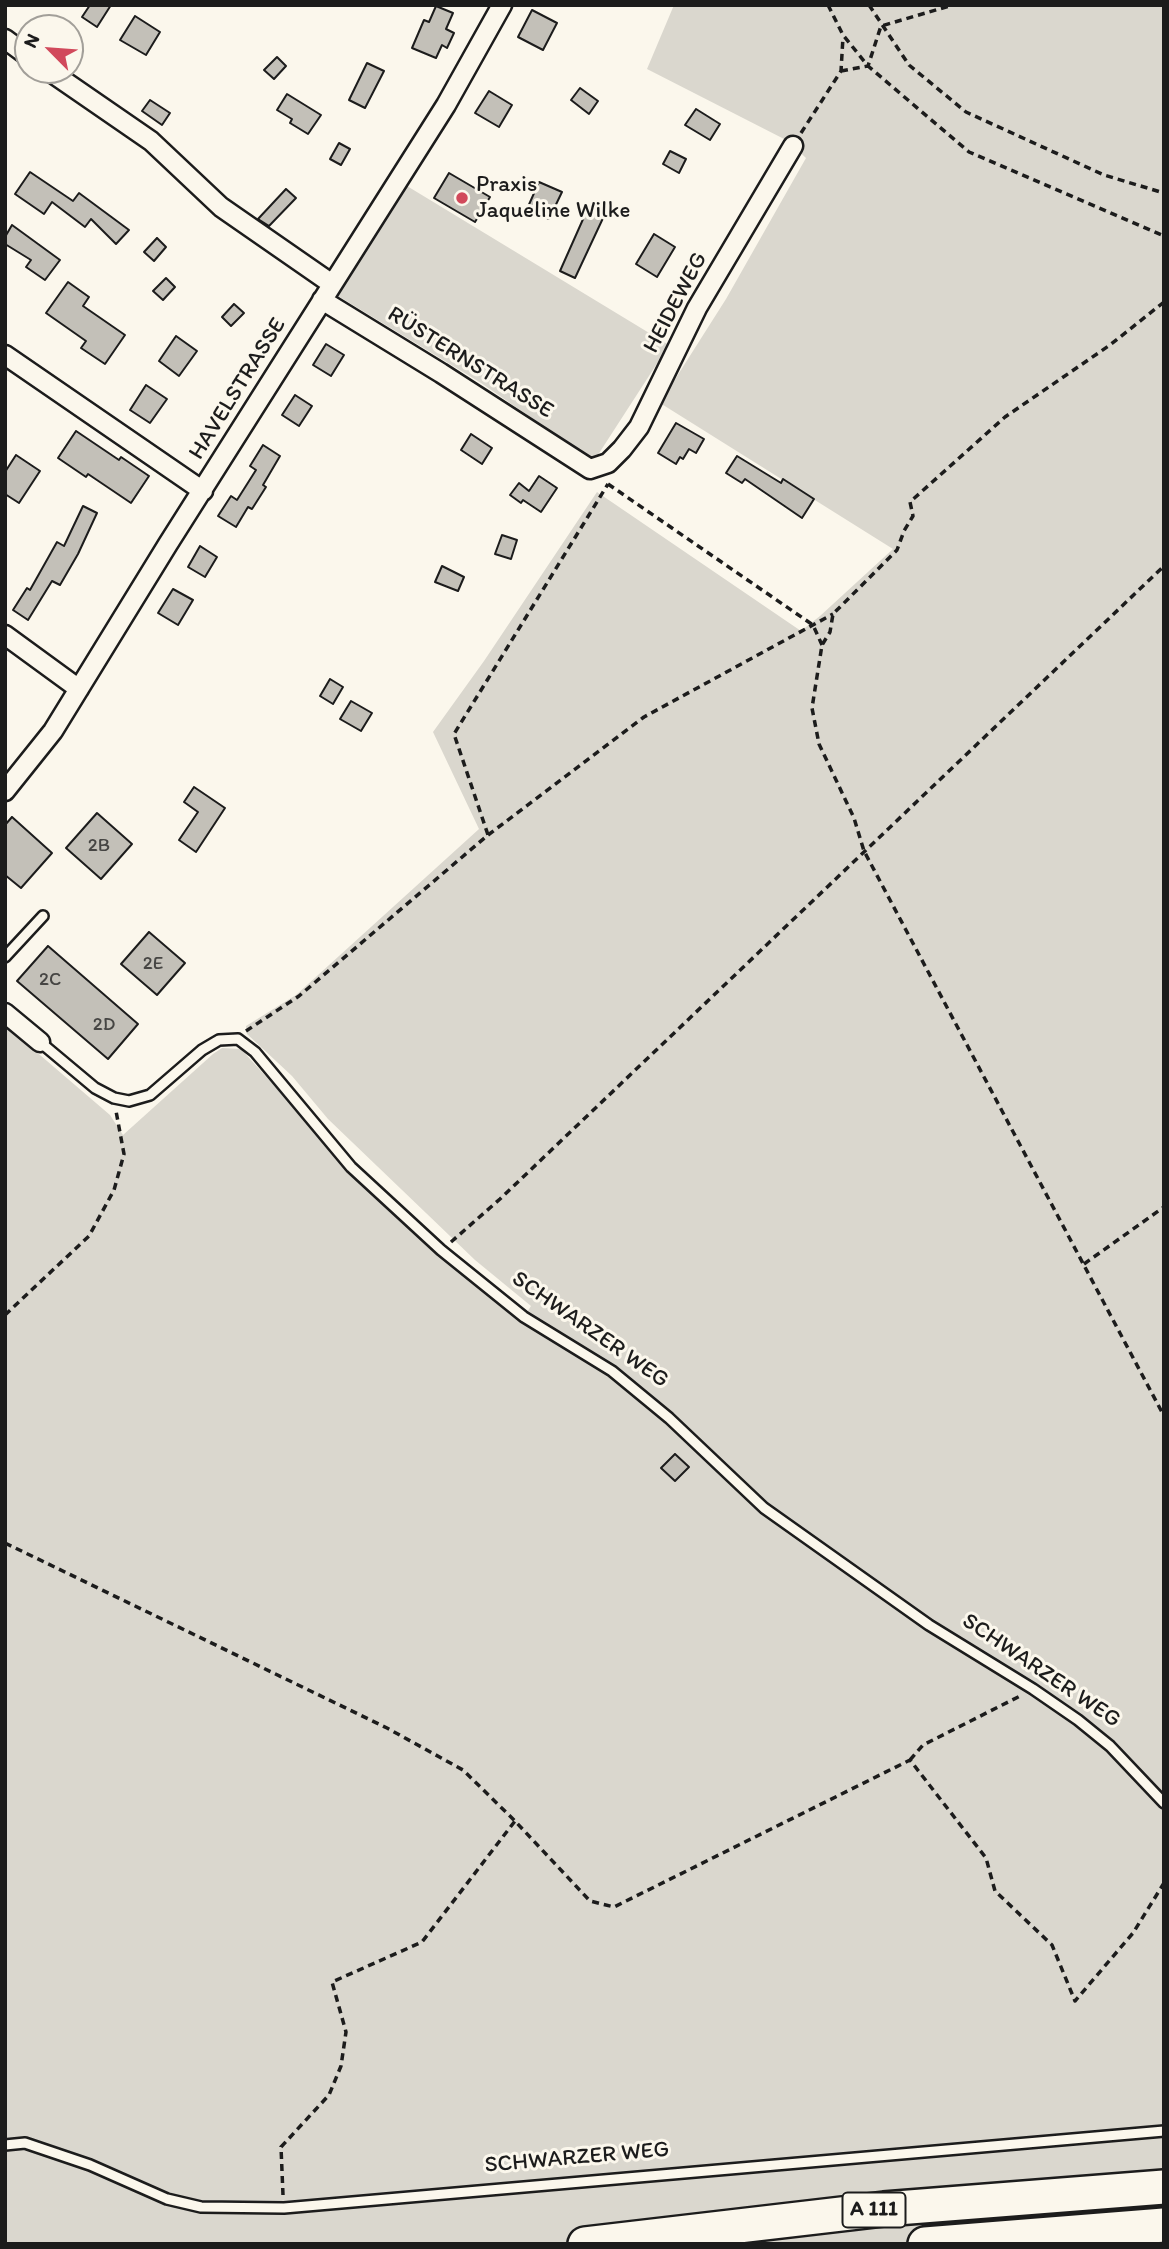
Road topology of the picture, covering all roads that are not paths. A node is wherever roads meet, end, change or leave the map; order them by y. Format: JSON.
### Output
{"nodes":[{"id":1,"x":500,"y":6,"type":"edge"},
{"id":2,"x":68,"y":84,"type":"edge"},
{"id":3,"x":793,"y":146,"type":"road end"},
{"id":4,"x":332,"y":284,"type":"junction"},
{"id":5,"x":322,"y":300,"type":"junction"},
{"id":6,"x":5,"y":355,"type":"edge"},
{"id":7,"x":590,"y":469,"type":"joint"},
{"id":8,"x":203,"y":491,"type":"junction"},
{"id":9,"x":5,"y":635,"type":"edge"},
{"id":10,"x":79,"y":689,"type":"junction"},
{"id":11,"x":5,"y":791,"type":"edge"},
{"id":12,"x":43,"y":916,"type":"dead end"},
{"id":13,"x":5,"y":957,"type":"edge"},
{"id":14,"x":5,"y":1013,"type":"edge"},
{"id":15,"x":40,"y":1042,"type":"joint"},
{"id":16,"x":1164,"y":1803,"type":"edge"},
{"id":17,"x":1164,"y":2132,"type":"edge"},
{"id":18,"x":5,"y":2145,"type":"edge"},
{"id":19,"x":1164,"y":2187,"type":"edge"},
{"id":20,"x":1164,"y":2225,"type":"edge"},
{"id":21,"x":585,"y":2244,"type":"edge"},
{"id":22,"x":925,"y":2244,"type":"edge"}],
"edges":[{"from":1,"to":4,"type":"street","name":"HAVELSTRASSE"},
{"from":2,"to":4,"type":"street"},
{"from":3,"to":7,"type":"street","name":"HEIDEWEG"},
{"from":4,"to":5,"type":"street","name":"HAVELSTRASSE"},
{"from":5,"to":7,"type":"street","name":"RÜSTERNSTRASSE"},
{"from":5,"to":8,"type":"street","name":"HAVELSTRASSE"},
{"from":6,"to":8,"type":"street"},
{"from":8,"to":10,"type":"street","name":"HAVELSTRASSE"},
{"from":9,"to":10,"type":"street"},
{"from":10,"to":11,"type":"street","name":"HAVELSTRASSE"},
{"from":12,"to":13,"type":"lane"},
{"from":14,"to":15,"type":"street"},
{"from":15,"to":16,"type":"lane","name":"SCHWARZER WEG"},
{"from":17,"to":18,"type":"lane","name":"SCHWARZER WEG"},
{"from":19,"to":21,"type":"highway","number":"A 111"},
{"from":20,"to":22,"type":"highway","number":"A 111"}]}
